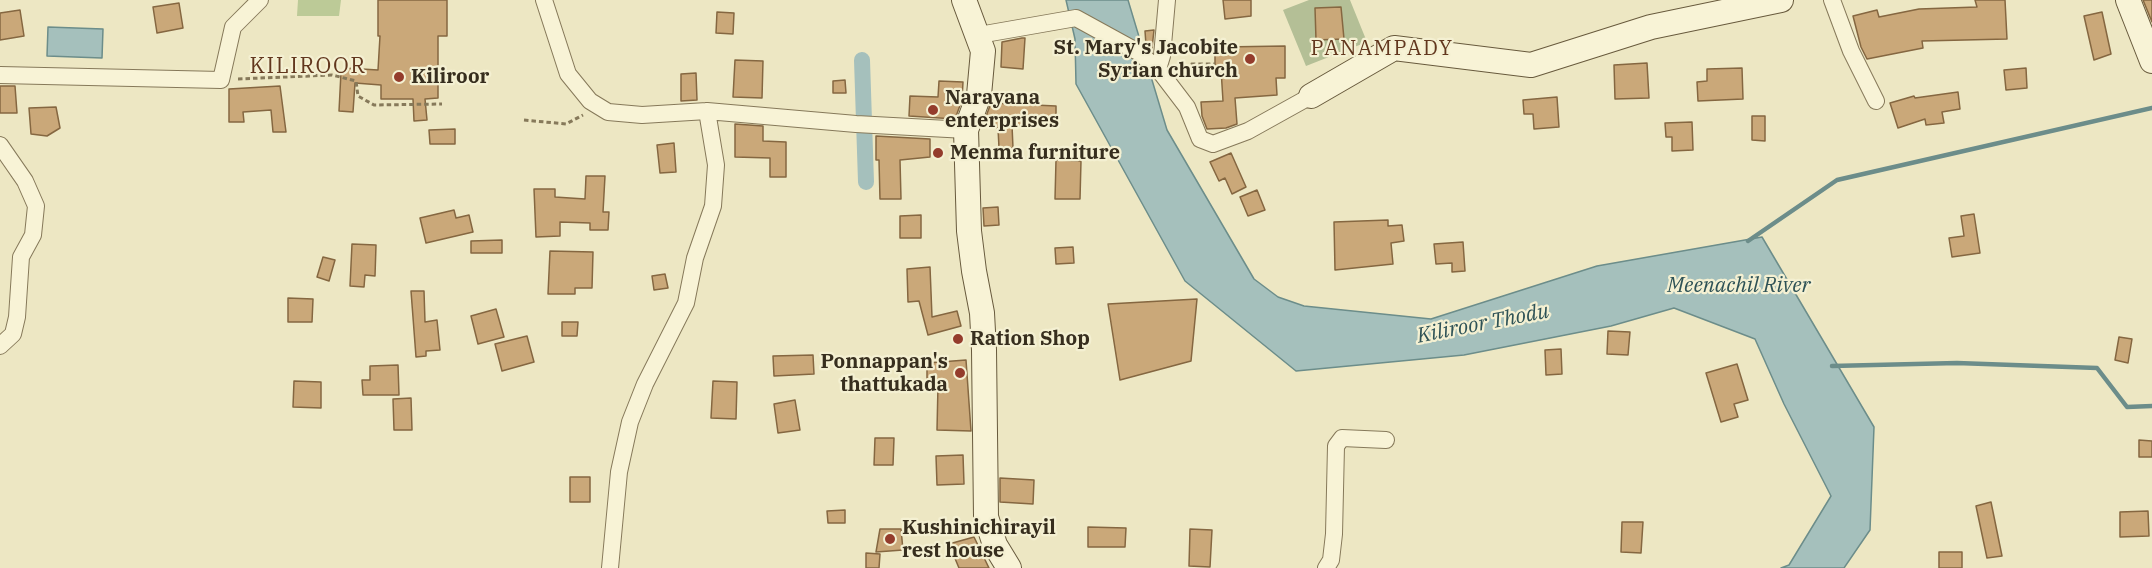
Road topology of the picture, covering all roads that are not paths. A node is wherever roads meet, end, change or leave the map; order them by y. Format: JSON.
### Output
{"nodes":[{"id":1,"x":260,"y":0,"type":"edge"},
{"id":2,"x":964,"y":0,"type":"edge"},
{"id":3,"x":1167,"y":0,"type":"edge"},
{"id":4,"x":1781,"y":0,"type":"edge"},
{"id":5,"x":1832,"y":0,"type":"edge"},
{"id":6,"x":2128,"y":0,"type":"edge"},
{"id":7,"x":547,"y":2,"type":"edge"},
{"id":8,"x":978,"y":35,"type":"junction"},
{"id":9,"x":2152,"y":61,"type":"edge"},
{"id":10,"x":1157,"y":70,"type":"junction"},
{"id":11,"x":0,"y":75,"type":"edge"},
{"id":12,"x":1311,"y":96,"type":"joint"},
{"id":13,"x":1876,"y":101,"type":"dead end"},
{"id":14,"x":707,"y":111,"type":"junction"},
{"id":15,"x":966,"y":130,"type":"junction"},
{"id":16,"x":0,"y":146,"type":"edge"},
{"id":17,"x":0,"y":346,"type":"edge"},
{"id":18,"x":1386,"y":440,"type":"dead end"},
{"id":19,"x":610,"y":568,"type":"edge"},
{"id":20,"x":1008,"y":568,"type":"edge"},
{"id":21,"x":1326,"y":568,"type":"edge"}],
"edges":[{"from":1,"to":11,"type":"street"},
{"from":2,"to":8,"type":"main road"},
{"from":3,"to":10,"type":"street"},
{"from":4,"to":12,"type":"main road"},
{"from":5,"to":13,"type":"street"},
{"from":6,"to":9,"type":"main road"},
{"from":7,"to":14,"type":"street"},
{"from":8,"to":10,"type":"street"},
{"from":8,"to":15,"type":"main road"},
{"from":10,"to":12,"type":"street"},
{"from":14,"to":15,"type":"street"},
{"from":14,"to":19,"type":"street"},
{"from":15,"to":20,"type":"main road"},
{"from":16,"to":17,"type":"street"},
{"from":18,"to":21,"type":"street"}]}
